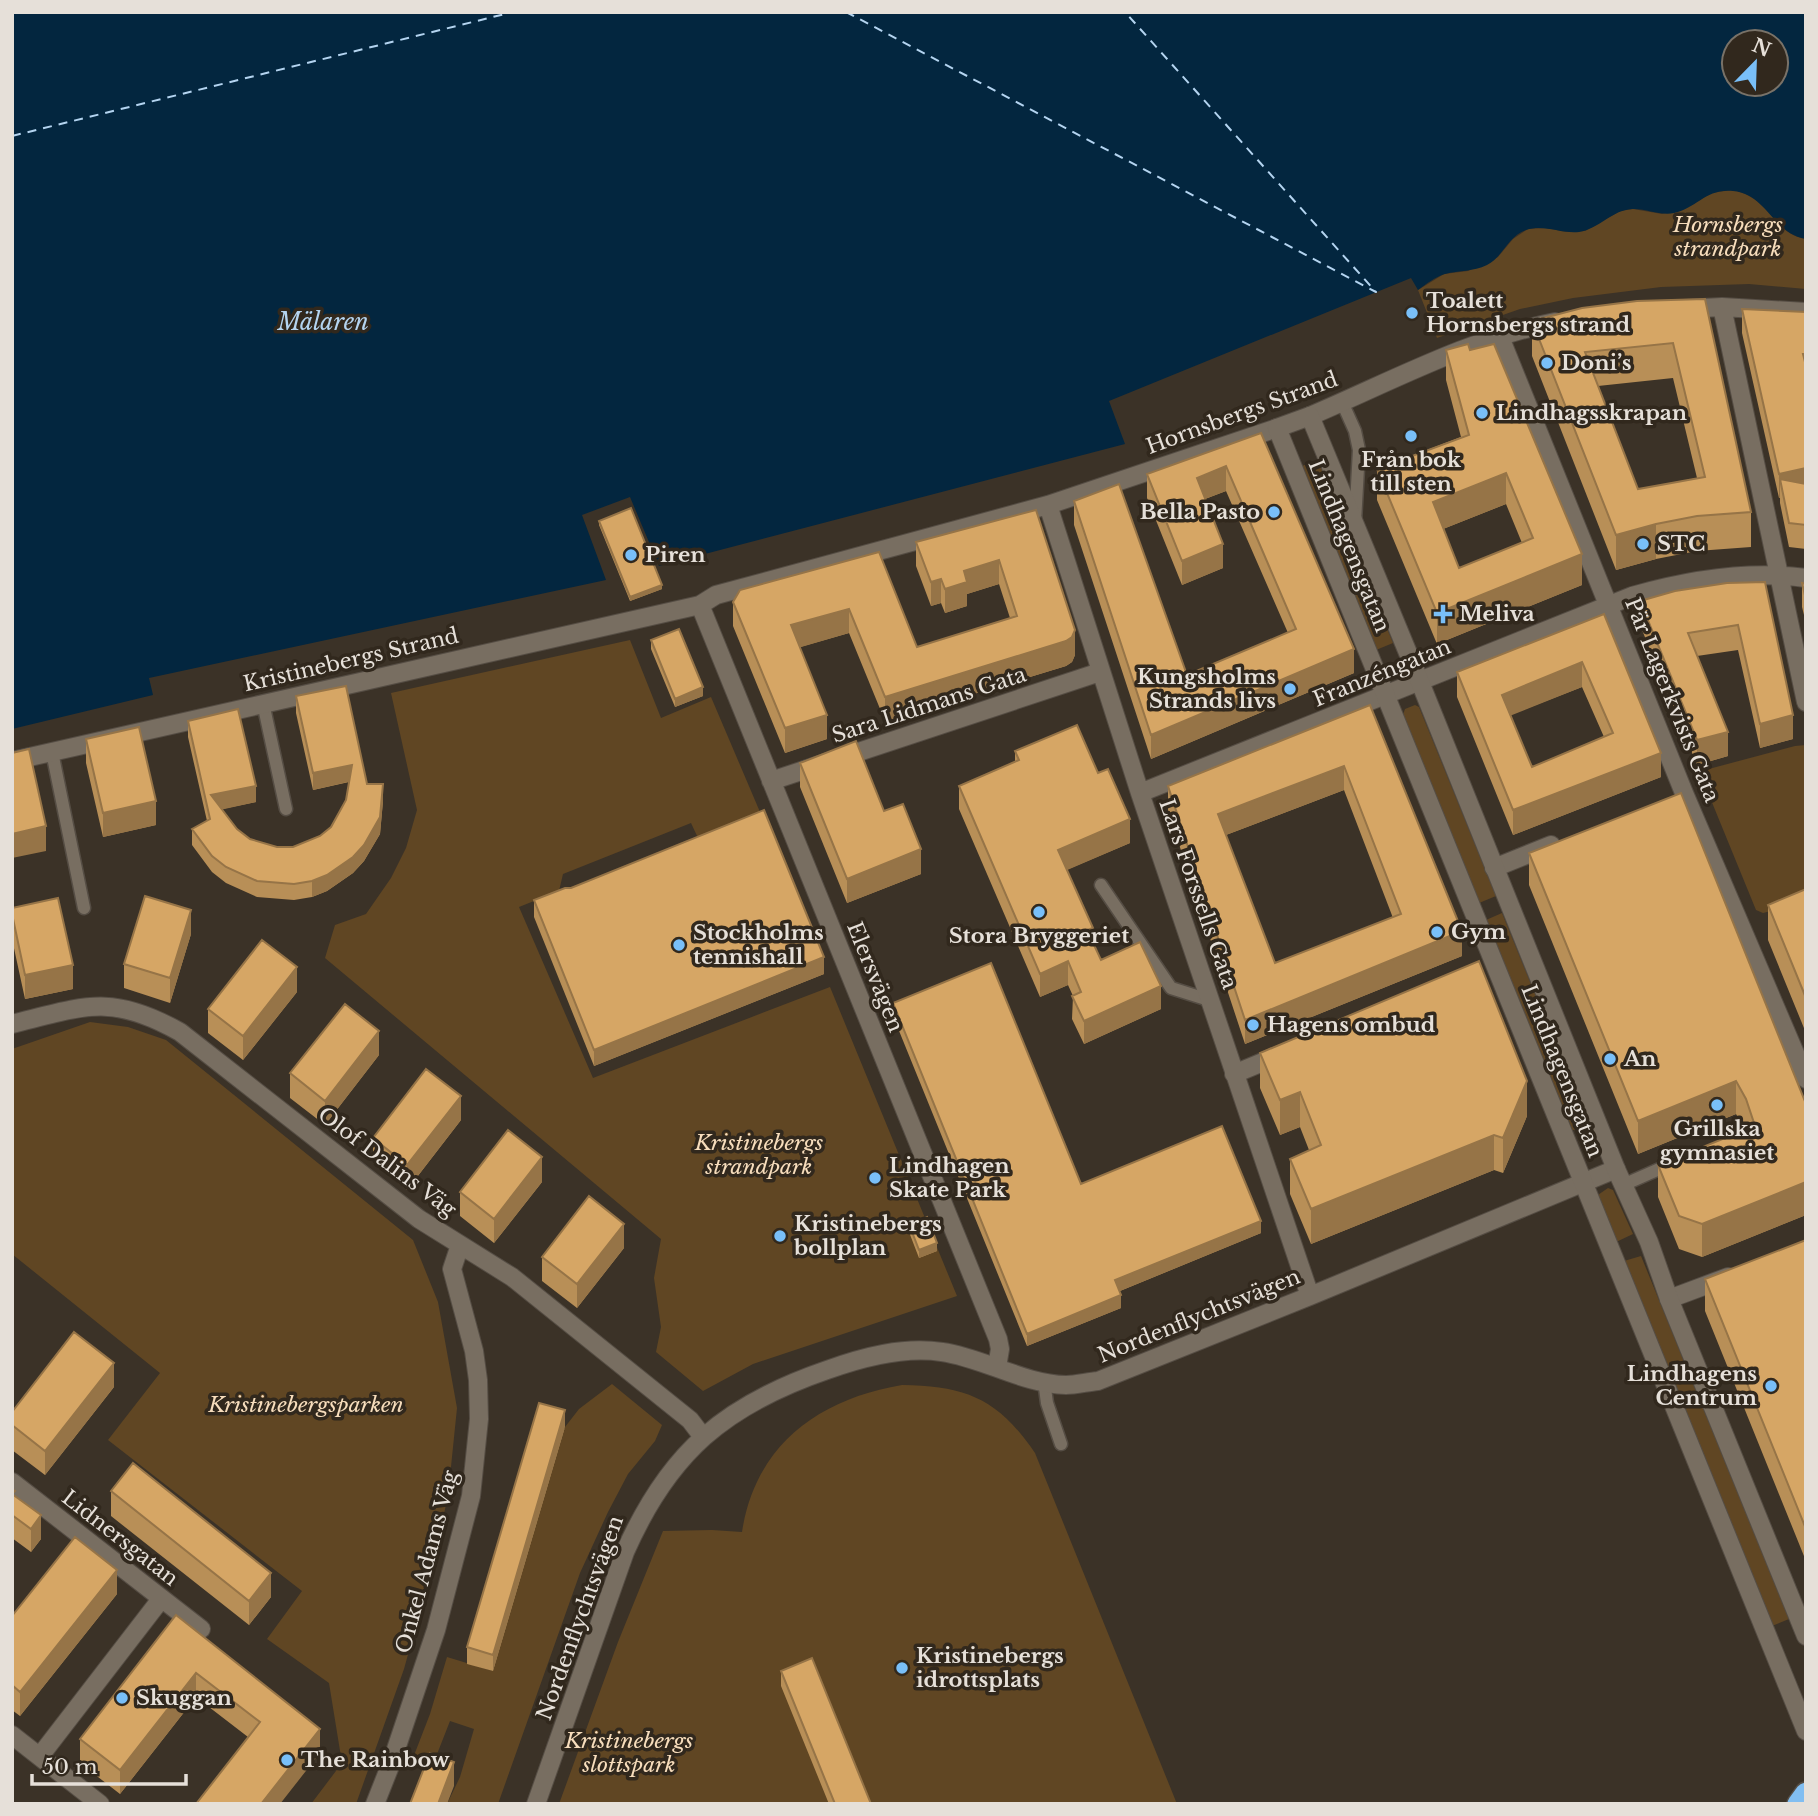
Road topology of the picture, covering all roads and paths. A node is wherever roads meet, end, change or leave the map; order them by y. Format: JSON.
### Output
{"nodes":[{"id":1,"x":1722,"y":307,"type":"junction"},
{"id":2,"x":1670,"y":310,"type":"edge"},
{"id":3,"x":1806,"y":312,"type":"edge"},
{"id":4,"x":1567,"y":319,"type":"edge"},
{"id":5,"x":1500,"y":337,"type":"junction"},
{"id":6,"x":1342,"y":402,"type":"junction"},
{"id":7,"x":1310,"y":416,"type":"junction"},
{"id":8,"x":1276,"y":428,"type":"junction"},
{"id":9,"x":1048,"y":505,"type":"junction"},
{"id":10,"x":1355,"y":526,"type":"junction"},
{"id":11,"x":1779,"y":575,"type":"junction"},
{"id":12,"x":1806,"y":578,"type":"edge"},
{"id":13,"x":700,"y":605,"type":"junction"},
{"id":14,"x":1610,"y":605,"type":"junction"},
{"id":15,"x":1100,"y":672,"type":"junction"},
{"id":16,"x":1420,"y":682,"type":"junction"},
{"id":17,"x":1384,"y":696,"type":"junction"},
{"id":18,"x":1806,"y":702,"type":"edge"},
{"id":19,"x":263,"y":703,"type":"junction"},
{"id":20,"x":52,"y":752,"type":"junction"},
{"id":21,"x":12,"y":761,"type":"edge"},
{"id":22,"x":771,"y":781,"type":"junction"},
{"id":23,"x":1140,"y":793,"type":"junction"},
{"id":24,"x":1684,"y":793,"type":"junction"},
{"id":25,"x":1664,"y":801,"type":"edge"},
{"id":26,"x":286,"y":809,"type":"dead end"},
{"id":27,"x":1569,"y":838,"type":"edge"},
{"id":28,"x":1494,"y":868,"type":"junction"},
{"id":29,"x":1101,"y":885,"type":"dead end"},
{"id":30,"x":85,"y":908,"type":"dead end"},
{"id":31,"x":1497,"y":968,"type":"junction"},
{"id":32,"x":1479,"y":974,"type":"edge"},
{"id":33,"x":1209,"y":1000,"type":"junction"},
{"id":34,"x":12,"y":1024,"type":"edge"},
{"id":35,"x":1296,"y":1048,"type":"edge"},
{"id":36,"x":1234,"y":1074,"type":"junction"},
{"id":37,"x":1806,"y":1079,"type":"edge"},
{"id":38,"x":1688,"y":1157,"type":"edge"},
{"id":39,"x":1619,"y":1177,"type":"junction"},
{"id":40,"x":1582,"y":1183,"type":"junction"},
{"id":41,"x":460,"y":1244,"type":"junction"},
{"id":42,"x":1748,"y":1269,"type":"edge"},
{"id":43,"x":1310,"y":1296,"type":"junction"},
{"id":44,"x":1669,"y":1299,"type":"junction"},
{"id":45,"x":997,"y":1367,"type":"junction"},
{"id":46,"x":1044,"y":1381,"type":"junction"},
{"id":47,"x":703,"y":1437,"type":"junction"},
{"id":48,"x":1061,"y":1444,"type":"dead end"},
{"id":49,"x":12,"y":1482,"type":"edge"},
{"id":50,"x":161,"y":1600,"type":"junction"},
{"id":51,"x":201,"y":1629,"type":"dead end"},
{"id":52,"x":1806,"y":1636,"type":"edge"},
{"id":53,"x":1804,"y":1724,"type":"edge"},
{"id":54,"x":12,"y":1735,"type":"edge"},
{"id":55,"x":40,"y":1756,"type":"junction"},
{"id":56,"x":1806,"y":1793,"type":"edge"},
{"id":57,"x":100,"y":1804,"type":"edge"},
{"id":58,"x":375,"y":1804,"type":"edge"},
{"id":59,"x":536,"y":1804,"type":"edge"},
{"id":60,"x":1798,"y":1804,"type":"edge"}],
"edges":[{"from":1,"to":2,"type":"street"},
{"from":1,"to":3,"type":"street"},
{"from":1,"to":11,"type":"street"},
{"from":4,"to":5,"type":"street","name":"Hornsbergs Strand"},
{"from":5,"to":6,"type":"street","name":"Hornsbergs Strand"},
{"from":5,"to":14,"type":"street","name":"Pär Lagerkvists Gata"},
{"from":6,"to":7,"type":"street","name":"Hornsbergs Strand"},
{"from":6,"to":10,"type":"lane"},
{"from":7,"to":8,"type":"street","name":"Hornsbergs Strand"},
{"from":7,"to":10,"type":"street","name":"Lindhagensgatan"},
{"from":8,"to":9,"type":"street","name":"Hornsbergs Strand"},
{"from":8,"to":17,"type":"street","name":"Lindhagensgatan"},
{"from":9,"to":13,"type":"street","name":"Hornsbergs Strand"},
{"from":9,"to":15,"type":"street","name":"Lars Forssells Gata"},
{"from":10,"to":16,"type":"street","name":"Lindhagensgatan"},
{"from":11,"to":12,"type":"street","name":"Franzéngatan"},
{"from":11,"to":14,"type":"street","name":"Franzéngatan"},
{"from":11,"to":18,"type":"street"},
{"from":13,"to":19,"type":"street","name":"Kristinebergs Strand"},
{"from":13,"to":22,"type":"street","name":"Elersvägen"},
{"from":14,"to":16,"type":"street","name":"Franzéngatan"},
{"from":14,"to":24,"type":"street","name":"Pär Lagerkvists Gata"},
{"from":15,"to":22,"type":"street","name":"Sara Lidmans Gata"},
{"from":15,"to":23,"type":"street","name":"Lars Forssells Gata"},
{"from":16,"to":17,"type":"street","name":"Franzéngatan"},
{"from":16,"to":28,"type":"street","name":"Lindhagensgatan"},
{"from":17,"to":23,"type":"street","name":"Franzéngatan"},
{"from":17,"to":31,"type":"street","name":"Lindhagensgatan"},
{"from":19,"to":20,"type":"street","name":"Kristinebergs Strand"},
{"from":19,"to":26,"type":"lane"},
{"from":20,"to":21,"type":"street","name":"Kristinebergs Strand"},
{"from":20,"to":30,"type":"lane"},
{"from":22,"to":45,"type":"street","name":"Elersvägen"},
{"from":23,"to":33,"type":"street","name":"Lars Forssells Gata"},
{"from":24,"to":25,"type":"street"},
{"from":24,"to":37,"type":"street","name":"Pär Lagerkvists Gata"},
{"from":27,"to":28,"type":"street"},
{"from":28,"to":39,"type":"street","name":"Lindhagensgatan"},
{"from":29,"to":33,"type":"lane"},
{"from":31,"to":32,"type":"street"},
{"from":31,"to":40,"type":"street","name":"Lindhagensgatan"},
{"from":33,"to":36,"type":"street","name":"Lars Forssells Gata"},
{"from":34,"to":41,"type":"street","name":"Olof Dalins Väg"},
{"from":35,"to":36,"type":"street"},
{"from":36,"to":43,"type":"street","name":"Lars Forssells Gata"},
{"from":38,"to":39,"type":"lane"},
{"from":39,"to":40,"type":"street","name":"Nordenflychtsvägen"},
{"from":39,"to":44,"type":"street","name":"Lindhagensgatan"},
{"from":40,"to":43,"type":"street","name":"Nordenflychtsvägen"},
{"from":40,"to":53,"type":"street","name":"Lindhagensgatan"},
{"from":41,"to":47,"type":"street","name":"Olof Dalins Väg"},
{"from":41,"to":58,"type":"street","name":"Onkel Adams Väg"},
{"from":42,"to":44,"type":"street"},
{"from":43,"to":46,"type":"street","name":"Nordenflychtsvägen"},
{"from":44,"to":52,"type":"street","name":"Lindhagensgatan"},
{"from":45,"to":46,"type":"street","name":"Nordenflychtsvägen"},
{"from":45,"to":47,"type":"street","name":"Nordenflychtsvägen"},
{"from":46,"to":48,"type":"lane"},
{"from":47,"to":59,"type":"street","name":"Nordenflychtsvägen"},
{"from":49,"to":50,"type":"street","name":"Lidnersgatan"},
{"from":50,"to":51,"type":"street","name":"Lidnersgatan"},
{"from":50,"to":55,"type":"street"},
{"from":54,"to":55,"type":"street"},
{"from":55,"to":57,"type":"street"},
{"from":56,"to":60,"type":"highway"}]}
